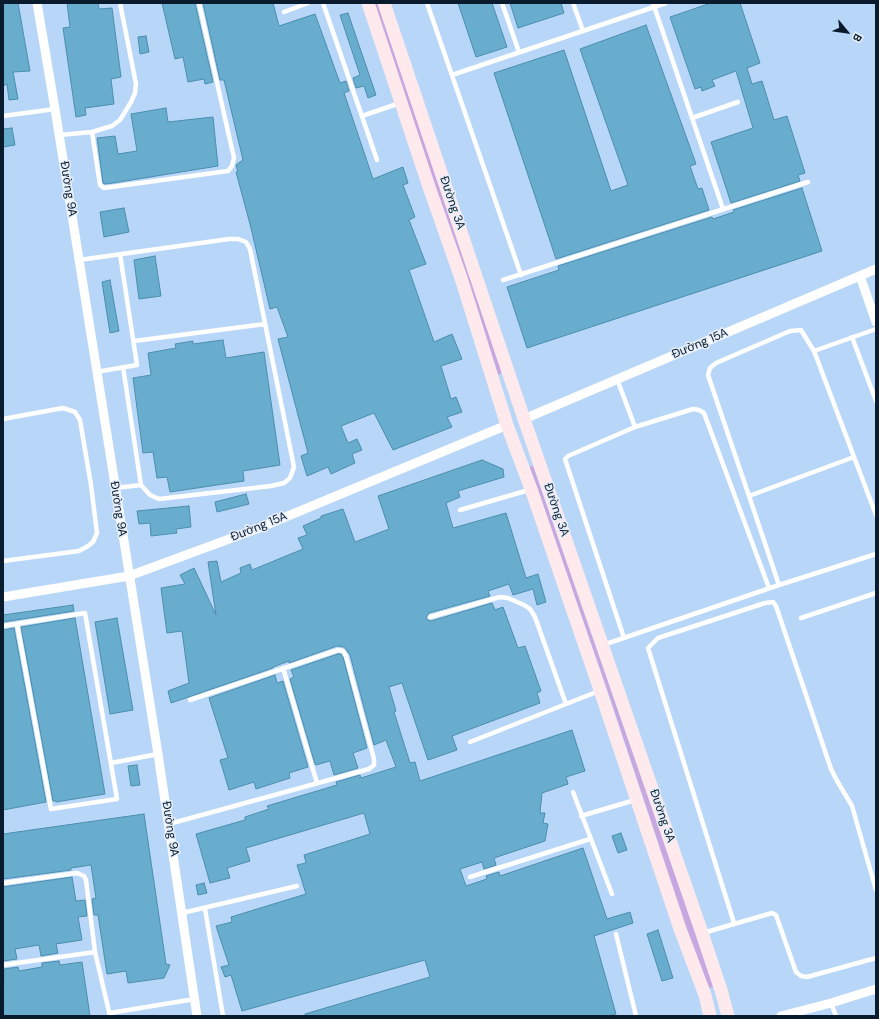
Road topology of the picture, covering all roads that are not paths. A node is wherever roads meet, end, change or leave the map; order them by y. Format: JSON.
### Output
{"nodes":[{"id":1,"x":37,"y":3,"type":"edge"},
{"id":2,"x":120,"y":3,"type":"edge"},
{"id":3,"x":199,"y":3,"type":"edge"},
{"id":4,"x":308,"y":3,"type":"edge"},
{"id":5,"x":323,"y":3,"type":"edge"},
{"id":6,"x":368,"y":3,"type":"edge"},
{"id":7,"x":384,"y":3,"type":"edge"},
{"id":8,"x":427,"y":3,"type":"edge"},
{"id":9,"x":502,"y":3,"type":"edge"},
{"id":10,"x":573,"y":3,"type":"edge"},
{"id":11,"x":666,"y":3,"type":"edge"},
{"id":12,"x":654,"y":5,"type":"edge"},
{"id":13,"x":284,"y":12,"type":"dead end"},
{"id":14,"x":583,"y":31,"type":"junction"},
{"id":15,"x":519,"y":52,"type":"junction"},
{"id":16,"x":452,"y":75,"type":"junction"},
{"id":17,"x":738,"y":102,"type":"dead end"},
{"id":18,"x":402,"y":103,"type":"junction"},
{"id":19,"x":55,"y":109,"type":"junction"},
{"id":20,"x":3,"y":116,"type":"edge"},
{"id":21,"x":362,"y":116,"type":"junction"},
{"id":22,"x":692,"y":118,"type":"junction"},
{"id":23,"x":92,"y":132,"type":"junction"},
{"id":24,"x":59,"y":136,"type":"junction"},
{"id":25,"x":377,"y":160,"type":"dead end"},
{"id":26,"x":808,"y":182,"type":"dead end"},
{"id":27,"x":723,"y":209,"type":"junction"},
{"id":28,"x":120,"y":254,"type":"junction"},
{"id":29,"x":79,"y":260,"type":"junction"},
{"id":30,"x":876,"y":269,"type":"edge"},
{"id":31,"x":521,"y":275,"type":"junction"},
{"id":32,"x":860,"y":276,"type":"junction"},
{"id":33,"x":504,"y":280,"type":"dead end"},
{"id":34,"x":876,"y":322,"type":"edge"},
{"id":35,"x":265,"y":324,"type":"junction"},
{"id":36,"x":876,"y":329,"type":"edge"},
{"id":37,"x":852,"y":337,"type":"junction"},
{"id":38,"x":134,"y":341,"type":"junction"},
{"id":39,"x":814,"y":351,"type":"junction"},
{"id":40,"x":123,"y":367,"type":"junction"},
{"id":41,"x":96,"y":372,"type":"junction"},
{"id":42,"x":618,"y":379,"type":"junction"},
{"id":43,"x":876,"y":401,"type":"edge"},
{"id":44,"x":3,"y":419,"type":"edge"},
{"id":45,"x":524,"y":419,"type":"junction"},
{"id":46,"x":507,"y":425,"type":"junction"},
{"id":47,"x":635,"y":427,"type":"junction"},
{"id":48,"x":854,"y":457,"type":"junction"},
{"id":49,"x":141,"y":485,"type":"junction"},
{"id":50,"x":115,"y":488,"type":"junction"},
{"id":51,"x":531,"y":490,"type":"junction"},
{"id":52,"x":749,"y":496,"type":"junction"},
{"id":53,"x":460,"y":510,"type":"dead end"},
{"id":54,"x":876,"y":515,"type":"edge"},
{"id":55,"x":876,"y":554,"type":"edge"},
{"id":56,"x":3,"y":561,"type":"edge"},
{"id":57,"x":129,"y":576,"type":"junction"},
{"id":58,"x":779,"y":585,"type":"junction"},
{"id":59,"x":769,"y":588,"type":"junction"},
{"id":60,"x":876,"y":593,"type":"edge"},
{"id":61,"x":3,"y":597,"type":"edge"},
{"id":62,"x":430,"y":617,"type":"dead end"},
{"id":63,"x":802,"y":618,"type":"dead end"},
{"id":64,"x":17,"y":624,"type":"junction"},
{"id":65,"x":3,"y":626,"type":"edge"},
{"id":66,"x":624,"y":638,"type":"junction"},
{"id":67,"x":603,"y":646,"type":"junction"},
{"id":68,"x":283,"y":668,"type":"junction"},
{"id":69,"x":600,"y":690,"type":"junction"},
{"id":70,"x":190,"y":700,"type":"dead end"},
{"id":71,"x":566,"y":704,"type":"junction"},
{"id":72,"x":470,"y":742,"type":"dead end"},
{"id":73,"x":158,"y":754,"type":"junction"},
{"id":74,"x":111,"y":763,"type":"junction"},
{"id":75,"x":317,"y":783,"type":"junction"},
{"id":76,"x":573,"y":792,"type":"dead end"},
{"id":77,"x":637,"y":799,"type":"junction"},
{"id":78,"x":581,"y":816,"type":"junction"},
{"id":79,"x":169,"y":824,"type":"junction"},
{"id":80,"x":590,"y":839,"type":"junction"},
{"id":81,"x":470,"y":877,"type":"dead end"},
{"id":82,"x":3,"y":883,"type":"edge"},
{"id":83,"x":297,"y":886,"type":"dead end"},
{"id":84,"x":876,"y":890,"type":"edge"},
{"id":85,"x":612,"y":894,"type":"dead end"},
{"id":86,"x":205,"y":908,"type":"junction"},
{"id":87,"x":182,"y":913,"type":"junction"},
{"id":88,"x":734,"y":923,"type":"junction"},
{"id":89,"x":702,"y":933,"type":"junction"},
{"id":90,"x":616,"y":934,"type":"dead end"},
{"id":91,"x":95,"y":952,"type":"junction"},
{"id":92,"x":876,"y":958,"type":"edge"},
{"id":93,"x":3,"y":965,"type":"edge"},
{"id":94,"x":876,"y":989,"type":"edge"},
{"id":95,"x":195,"y":999,"type":"junction"},
{"id":96,"x":831,"y":1003,"type":"junction"},
{"id":97,"x":110,"y":1014,"type":"edge"},
{"id":98,"x":197,"y":1016,"type":"edge"},
{"id":99,"x":223,"y":1016,"type":"edge"},
{"id":100,"x":636,"y":1016,"type":"edge"},
{"id":101,"x":710,"y":1016,"type":"edge"},
{"id":102,"x":728,"y":1016,"type":"edge"},
{"id":103,"x":781,"y":1016,"type":"edge"},
{"id":104,"x":836,"y":1016,"type":"edge"}],
"edges":[{"from":1,"to":19,"type":"street","name":"Đường 9A"},
{"from":2,"to":23,"type":"lane"},
{"from":3,"to":23,"type":"lane"},
{"from":4,"to":13,"type":"lane"},
{"from":5,"to":21,"type":"lane"},
{"from":6,"to":18,"type":"street","name":"Đường 3A"},
{"from":7,"to":45,"type":"street","name":"Đường 3A"},
{"from":8,"to":16,"type":"lane"},
{"from":9,"to":15,"type":"lane"},
{"from":10,"to":14,"type":"lane"},
{"from":11,"to":12,"type":"lane"},
{"from":12,"to":14,"type":"lane"},
{"from":12,"to":22,"type":"lane"},
{"from":14,"to":15,"type":"lane"},
{"from":15,"to":16,"type":"lane"},
{"from":16,"to":31,"type":"lane"},
{"from":17,"to":22,"type":"lane"},
{"from":18,"to":21,"type":"lane"},
{"from":18,"to":46,"type":"street","name":"Đường 3A"},
{"from":19,"to":20,"type":"lane"},
{"from":19,"to":24,"type":"street","name":"Đường 9A"},
{"from":21,"to":25,"type":"lane"},
{"from":22,"to":27,"type":"lane"},
{"from":23,"to":24,"type":"lane"},
{"from":24,"to":29,"type":"street","name":"Đường 9A"},
{"from":26,"to":27,"type":"lane"},
{"from":27,"to":31,"type":"lane"},
{"from":28,"to":29,"type":"lane"},
{"from":28,"to":35,"type":"lane"},
{"from":28,"to":38,"type":"lane"},
{"from":29,"to":41,"type":"street","name":"Đường 9A"},
{"from":30,"to":32,"type":"street","name":"Đường 15A"},
{"from":31,"to":33,"type":"lane"},
{"from":32,"to":34,"type":"street"},
{"from":32,"to":42,"type":"street","name":"Đường 15A"},
{"from":35,"to":38,"type":"lane"},
{"from":35,"to":49,"type":"lane"},
{"from":36,"to":37,"type":"lane"},
{"from":37,"to":39,"type":"lane"},
{"from":37,"to":43,"type":"lane"},
{"from":38,"to":40,"type":"lane"},
{"from":39,"to":48,"type":"lane"},
{"from":39,"to":52,"type":"lane"},
{"from":40,"to":41,"type":"lane"},
{"from":40,"to":49,"type":"lane"},
{"from":41,"to":50,"type":"street","name":"Đường 9A"},
{"from":42,"to":45,"type":"street","name":"Đường 15A"},
{"from":42,"to":47,"type":"lane"},
{"from":44,"to":56,"type":"lane"},
{"from":45,"to":46,"type":"street"},
{"from":45,"to":67,"type":"street","name":"Đường 3A"},
{"from":46,"to":51,"type":"street","name":"Đường 3A"},
{"from":46,"to":57,"type":"street","name":"Đường 15A"},
{"from":47,"to":59,"type":"lane"},
{"from":47,"to":66,"type":"lane"},
{"from":48,"to":52,"type":"lane"},
{"from":48,"to":54,"type":"lane"},
{"from":49,"to":50,"type":"lane"},
{"from":50,"to":57,"type":"street","name":"Đường 9A"},
{"from":51,"to":53,"type":"lane"},
{"from":51,"to":69,"type":"street","name":"Đường 3A"},
{"from":52,"to":58,"type":"lane"},
{"from":55,"to":58,"type":"lane"},
{"from":57,"to":61,"type":"street","name":"Đường 15A"},
{"from":57,"to":73,"type":"street","name":"Đường 9A"},
{"from":58,"to":59,"type":"lane"},
{"from":59,"to":66,"type":"lane"},
{"from":60,"to":63,"type":"lane"},
{"from":62,"to":71,"type":"lane"},
{"from":64,"to":65,"type":"lane"},
{"from":64,"to":74,"type":"lane"},
{"from":64,"to":74,"type":"lane"},
{"from":66,"to":67,"type":"lane"},
{"from":67,"to":89,"type":"street","name":"Đường 3A"},
{"from":68,"to":70,"type":"lane"},
{"from":68,"to":75,"type":"lane"},
{"from":68,"to":75,"type":"lane"},
{"from":69,"to":71,"type":"lane"},
{"from":69,"to":77,"type":"street","name":"Đường 3A"},
{"from":71,"to":72,"type":"lane"},
{"from":73,"to":74,"type":"lane"},
{"from":73,"to":79,"type":"street","name":"Đường 9A"},
{"from":75,"to":79,"type":"lane"},
{"from":76,"to":78,"type":"lane"},
{"from":77,"to":78,"type":"lane"},
{"from":77,"to":101,"type":"street","name":"Đường 3A"},
{"from":78,"to":80,"type":"lane"},
{"from":79,"to":87,"type":"street","name":"Đường 9A"},
{"from":80,"to":81,"type":"lane"},
{"from":80,"to":85,"type":"lane"},
{"from":82,"to":91,"type":"lane"},
{"from":83,"to":86,"type":"lane"},
{"from":84,"to":88,"type":"lane"},
{"from":86,"to":87,"type":"lane"},
{"from":86,"to":99,"type":"lane"},
{"from":87,"to":95,"type":"street","name":"Đường 9A"},
{"from":88,"to":89,"type":"lane"},
{"from":88,"to":92,"type":"lane"},
{"from":89,"to":102,"type":"street","name":"Đường 3A"},
{"from":90,"to":100,"type":"lane"},
{"from":91,"to":93,"type":"lane"},
{"from":91,"to":97,"type":"lane"},
{"from":94,"to":96,"type":"street"},
{"from":95,"to":97,"type":"lane"},
{"from":95,"to":98,"type":"street","name":"Đường 9A"},
{"from":96,"to":103,"type":"street"},
{"from":96,"to":104,"type":"lane"}]}
